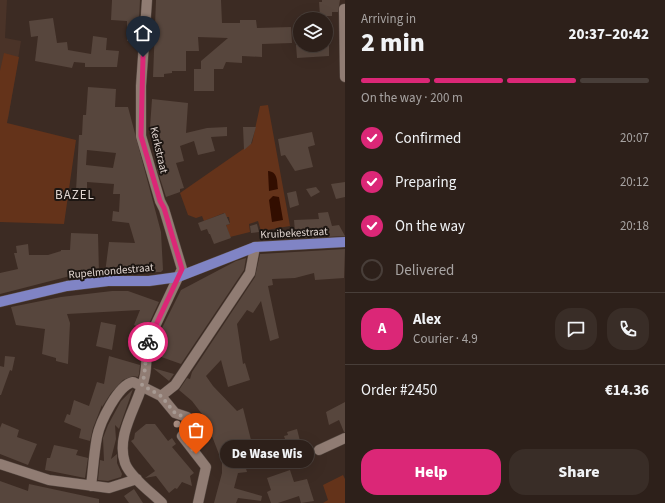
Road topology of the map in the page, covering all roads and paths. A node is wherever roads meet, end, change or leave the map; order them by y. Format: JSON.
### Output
{"nodes":[{"id":1,"x":147,"y":0,"type":"edge"},
{"id":2,"x":344,"y":6,"type":"edge"},
{"id":3,"x":345,"y":77,"type":"edge"},
{"id":4,"x":345,"y":242,"type":"edge"},
{"id":5,"x":255,"y":246,"type":"junction"},
{"id":6,"x":178,"y":277,"type":"junction"},
{"id":7,"x":0,"y":302,"type":"edge"},
{"id":8,"x":142,"y":385,"type":"junction"},
{"id":9,"x":161,"y":396,"type":"junction"},
{"id":10,"x":345,"y":438,"type":"edge"},
{"id":11,"x":319,"y":450,"type":"dead end"},
{"id":12,"x":0,"y":464,"type":"edge"},
{"id":13,"x":137,"y":479,"type":"junction"},
{"id":14,"x":91,"y":486,"type":"junction"},
{"id":15,"x":162,"y":503,"type":"edge"},
{"id":16,"x":198,"y":503,"type":"edge"}],
"edges":[{"from":1,"to":6,"type":"street","name":"Kerkstraat"},
{"from":2,"to":3,"type":"street"},
{"from":4,"to":5,"type":"main road","name":"Kruibekestraat"},
{"from":5,"to":6,"type":"main road","name":"Kruibekestraat"},
{"from":5,"to":9,"type":"street"},
{"from":6,"to":7,"type":"main road","name":"Rupelmondestraat"},
{"from":6,"to":8,"type":"street"},
{"from":8,"to":9,"type":"street"},
{"from":8,"to":13,"type":"street"},
{"from":8,"to":14,"type":"street"},
{"from":9,"to":16,"type":"street"},
{"from":10,"to":11,"type":"street"},
{"from":12,"to":14,"type":"street"},
{"from":13,"to":14,"type":"street"},
{"from":13,"to":15,"type":"street"}]}
